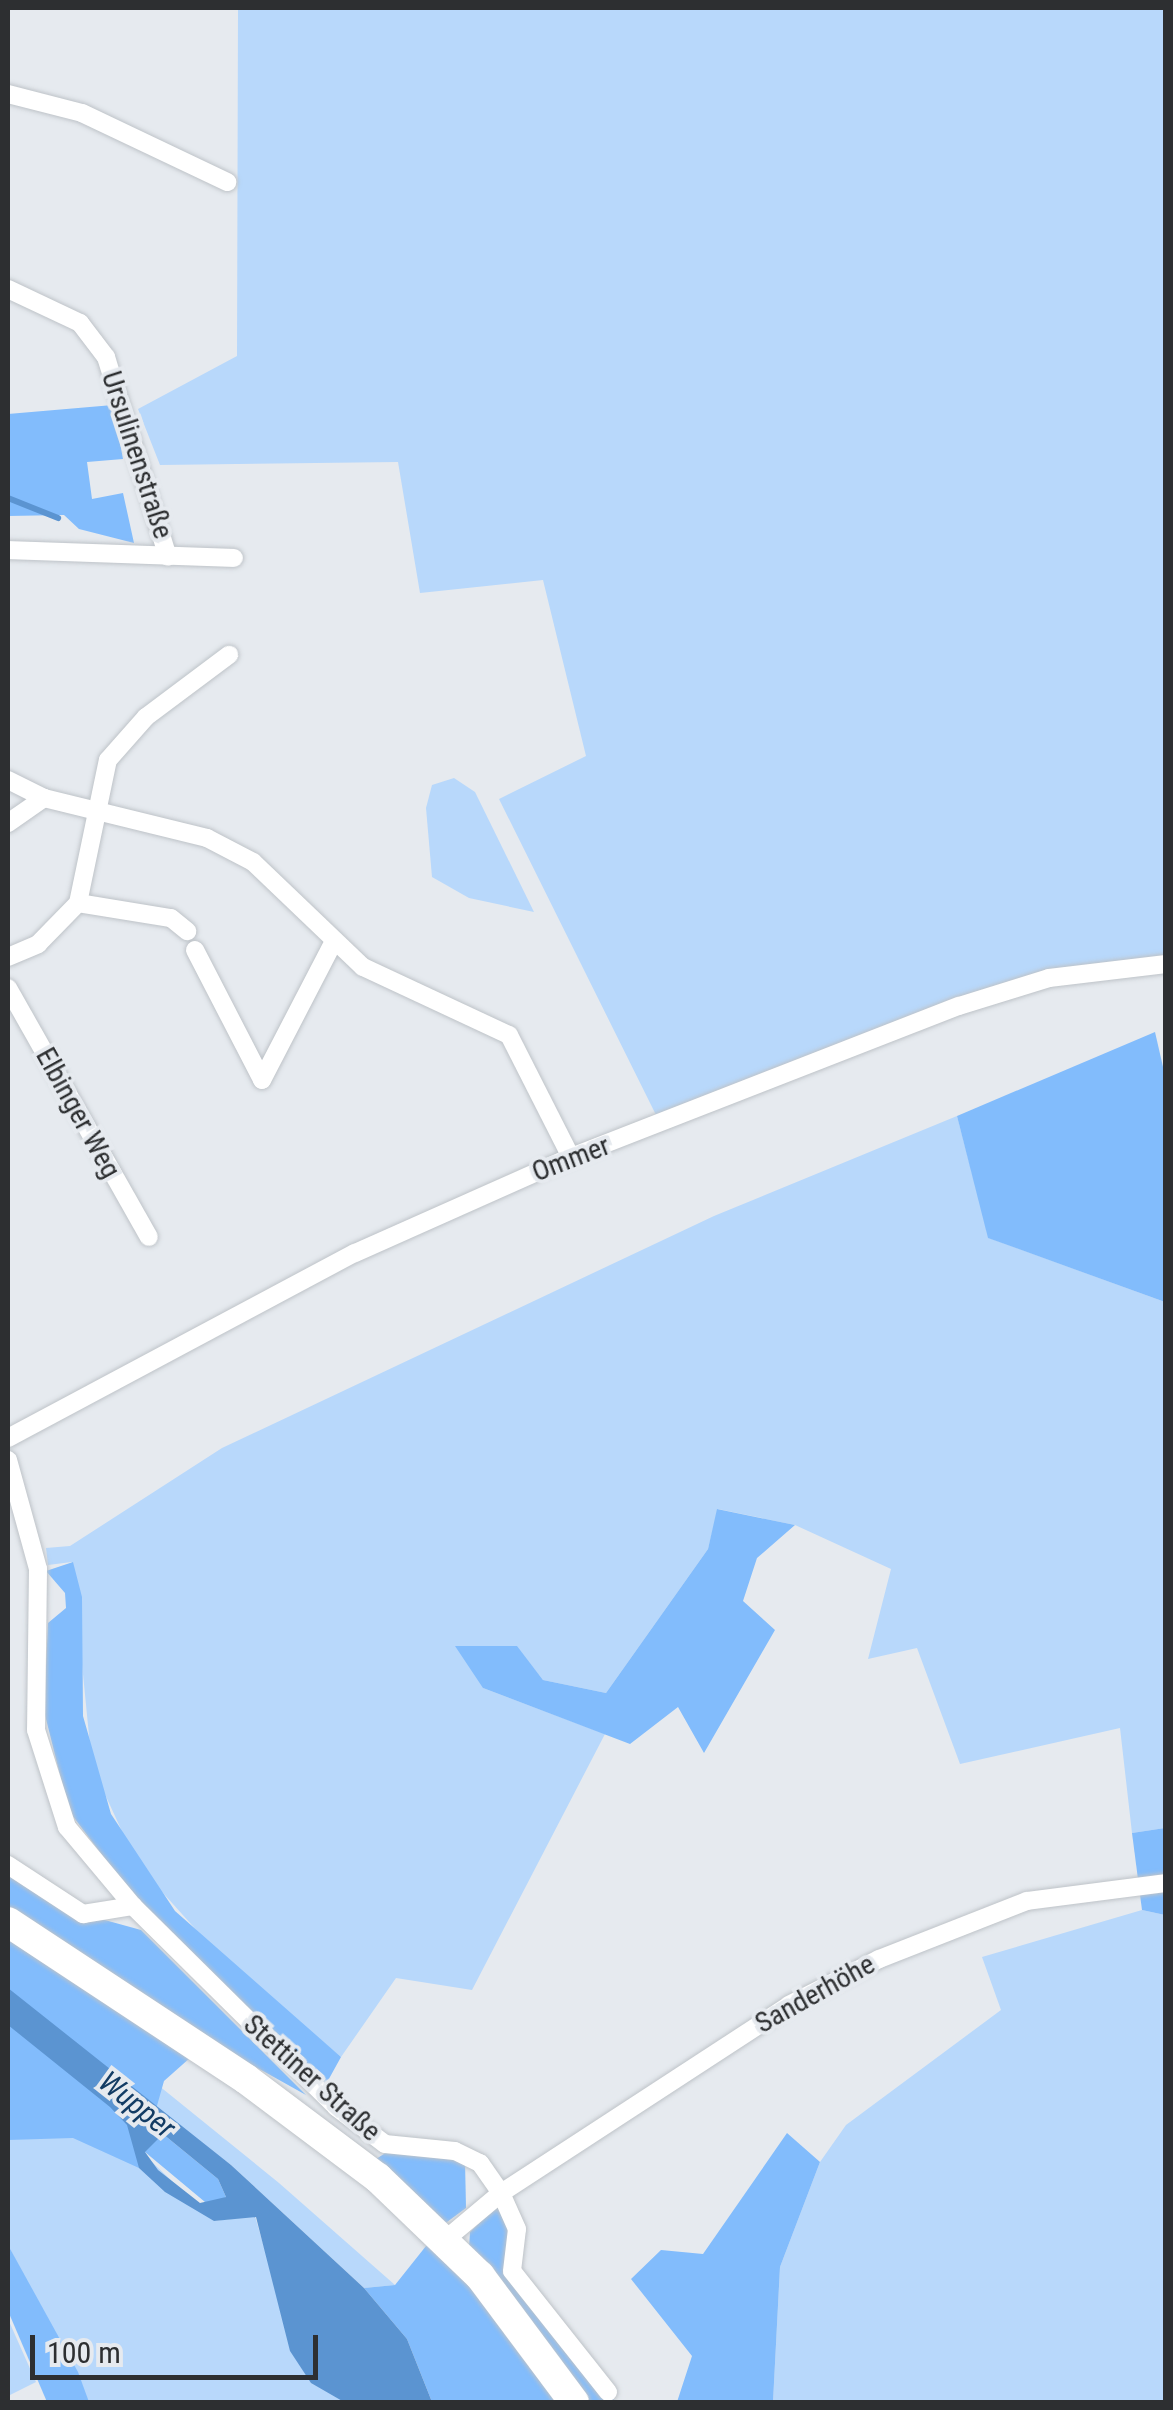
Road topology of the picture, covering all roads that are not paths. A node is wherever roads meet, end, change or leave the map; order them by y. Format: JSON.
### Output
{"nodes":[{"id":1,"x":8,"y":94,"type":"edge"},
{"id":2,"x":227,"y":182,"type":"dead end"},
{"id":3,"x":8,"y":289,"type":"edge"},
{"id":4,"x":8,"y":550,"type":"edge"},
{"id":5,"x":168,"y":557,"type":"junction"},
{"id":6,"x":234,"y":558,"type":"dead end"},
{"id":7,"x":229,"y":654,"type":"dead end"},
{"id":8,"x":8,"y":780,"type":"edge"},
{"id":9,"x":44,"y":798,"type":"junction"},
{"id":10,"x":98,"y":814,"type":"junction"},
{"id":11,"x":8,"y":823,"type":"edge"},
{"id":12,"x":78,"y":903,"type":"junction"},
{"id":13,"x":186,"y":931,"type":"dead end"},
{"id":14,"x":332,"y":945,"type":"junction"},
{"id":15,"x":195,"y":950,"type":"dead end"},
{"id":16,"x":8,"y":958,"type":"edge"},
{"id":17,"x":1166,"y":964,"type":"edge"},
{"id":18,"x":8,"y":988,"type":"edge"},
{"id":19,"x":571,"y":1157,"type":"junction"},
{"id":20,"x":149,"y":1238,"type":"dead end"},
{"id":21,"x":8,"y":1438,"type":"edge"},
{"id":22,"x":8,"y":1460,"type":"edge"},
{"id":23,"x":8,"y":1865,"type":"edge"},
{"id":24,"x":1166,"y":1883,"type":"edge"},
{"id":25,"x":133,"y":1906,"type":"junction"},
{"id":26,"x":8,"y":1922,"type":"edge"},
{"id":27,"x":501,"y":2193,"type":"junction"},
{"id":28,"x":445,"y":2240,"type":"junction"},
{"id":29,"x":608,"y":2392,"type":"dead end"},
{"id":30,"x":574,"y":2402,"type":"edge"}],
"edges":[{"from":1,"to":2,"type":"street"},
{"from":3,"to":5,"type":"street","name":"Ursulinenstraße"},
{"from":4,"to":5,"type":"street"},
{"from":5,"to":6,"type":"street"},
{"from":7,"to":10,"type":"street"},
{"from":8,"to":9,"type":"street"},
{"from":9,"to":10,"type":"street"},
{"from":9,"to":11,"type":"street"},
{"from":10,"to":12,"type":"street"},
{"from":10,"to":14,"type":"street"},
{"from":12,"to":13,"type":"street"},
{"from":12,"to":16,"type":"street"},
{"from":14,"to":15,"type":"street"},
{"from":14,"to":19,"type":"street"},
{"from":17,"to":19,"type":"street","name":"Ommer"},
{"from":18,"to":20,"type":"street","name":"Elbinger Weg"},
{"from":19,"to":21,"type":"street","name":"Ommer"},
{"from":22,"to":25,"type":"street","name":"Stettiner Straße"},
{"from":23,"to":25,"type":"street"},
{"from":24,"to":27,"type":"street","name":"Sanderhöhe"},
{"from":25,"to":27,"type":"street","name":"Stettiner Straße"},
{"from":26,"to":28,"type":"main road"},
{"from":27,"to":28,"type":"street"},
{"from":27,"to":29,"type":"street"},
{"from":28,"to":30,"type":"main road"}]}
